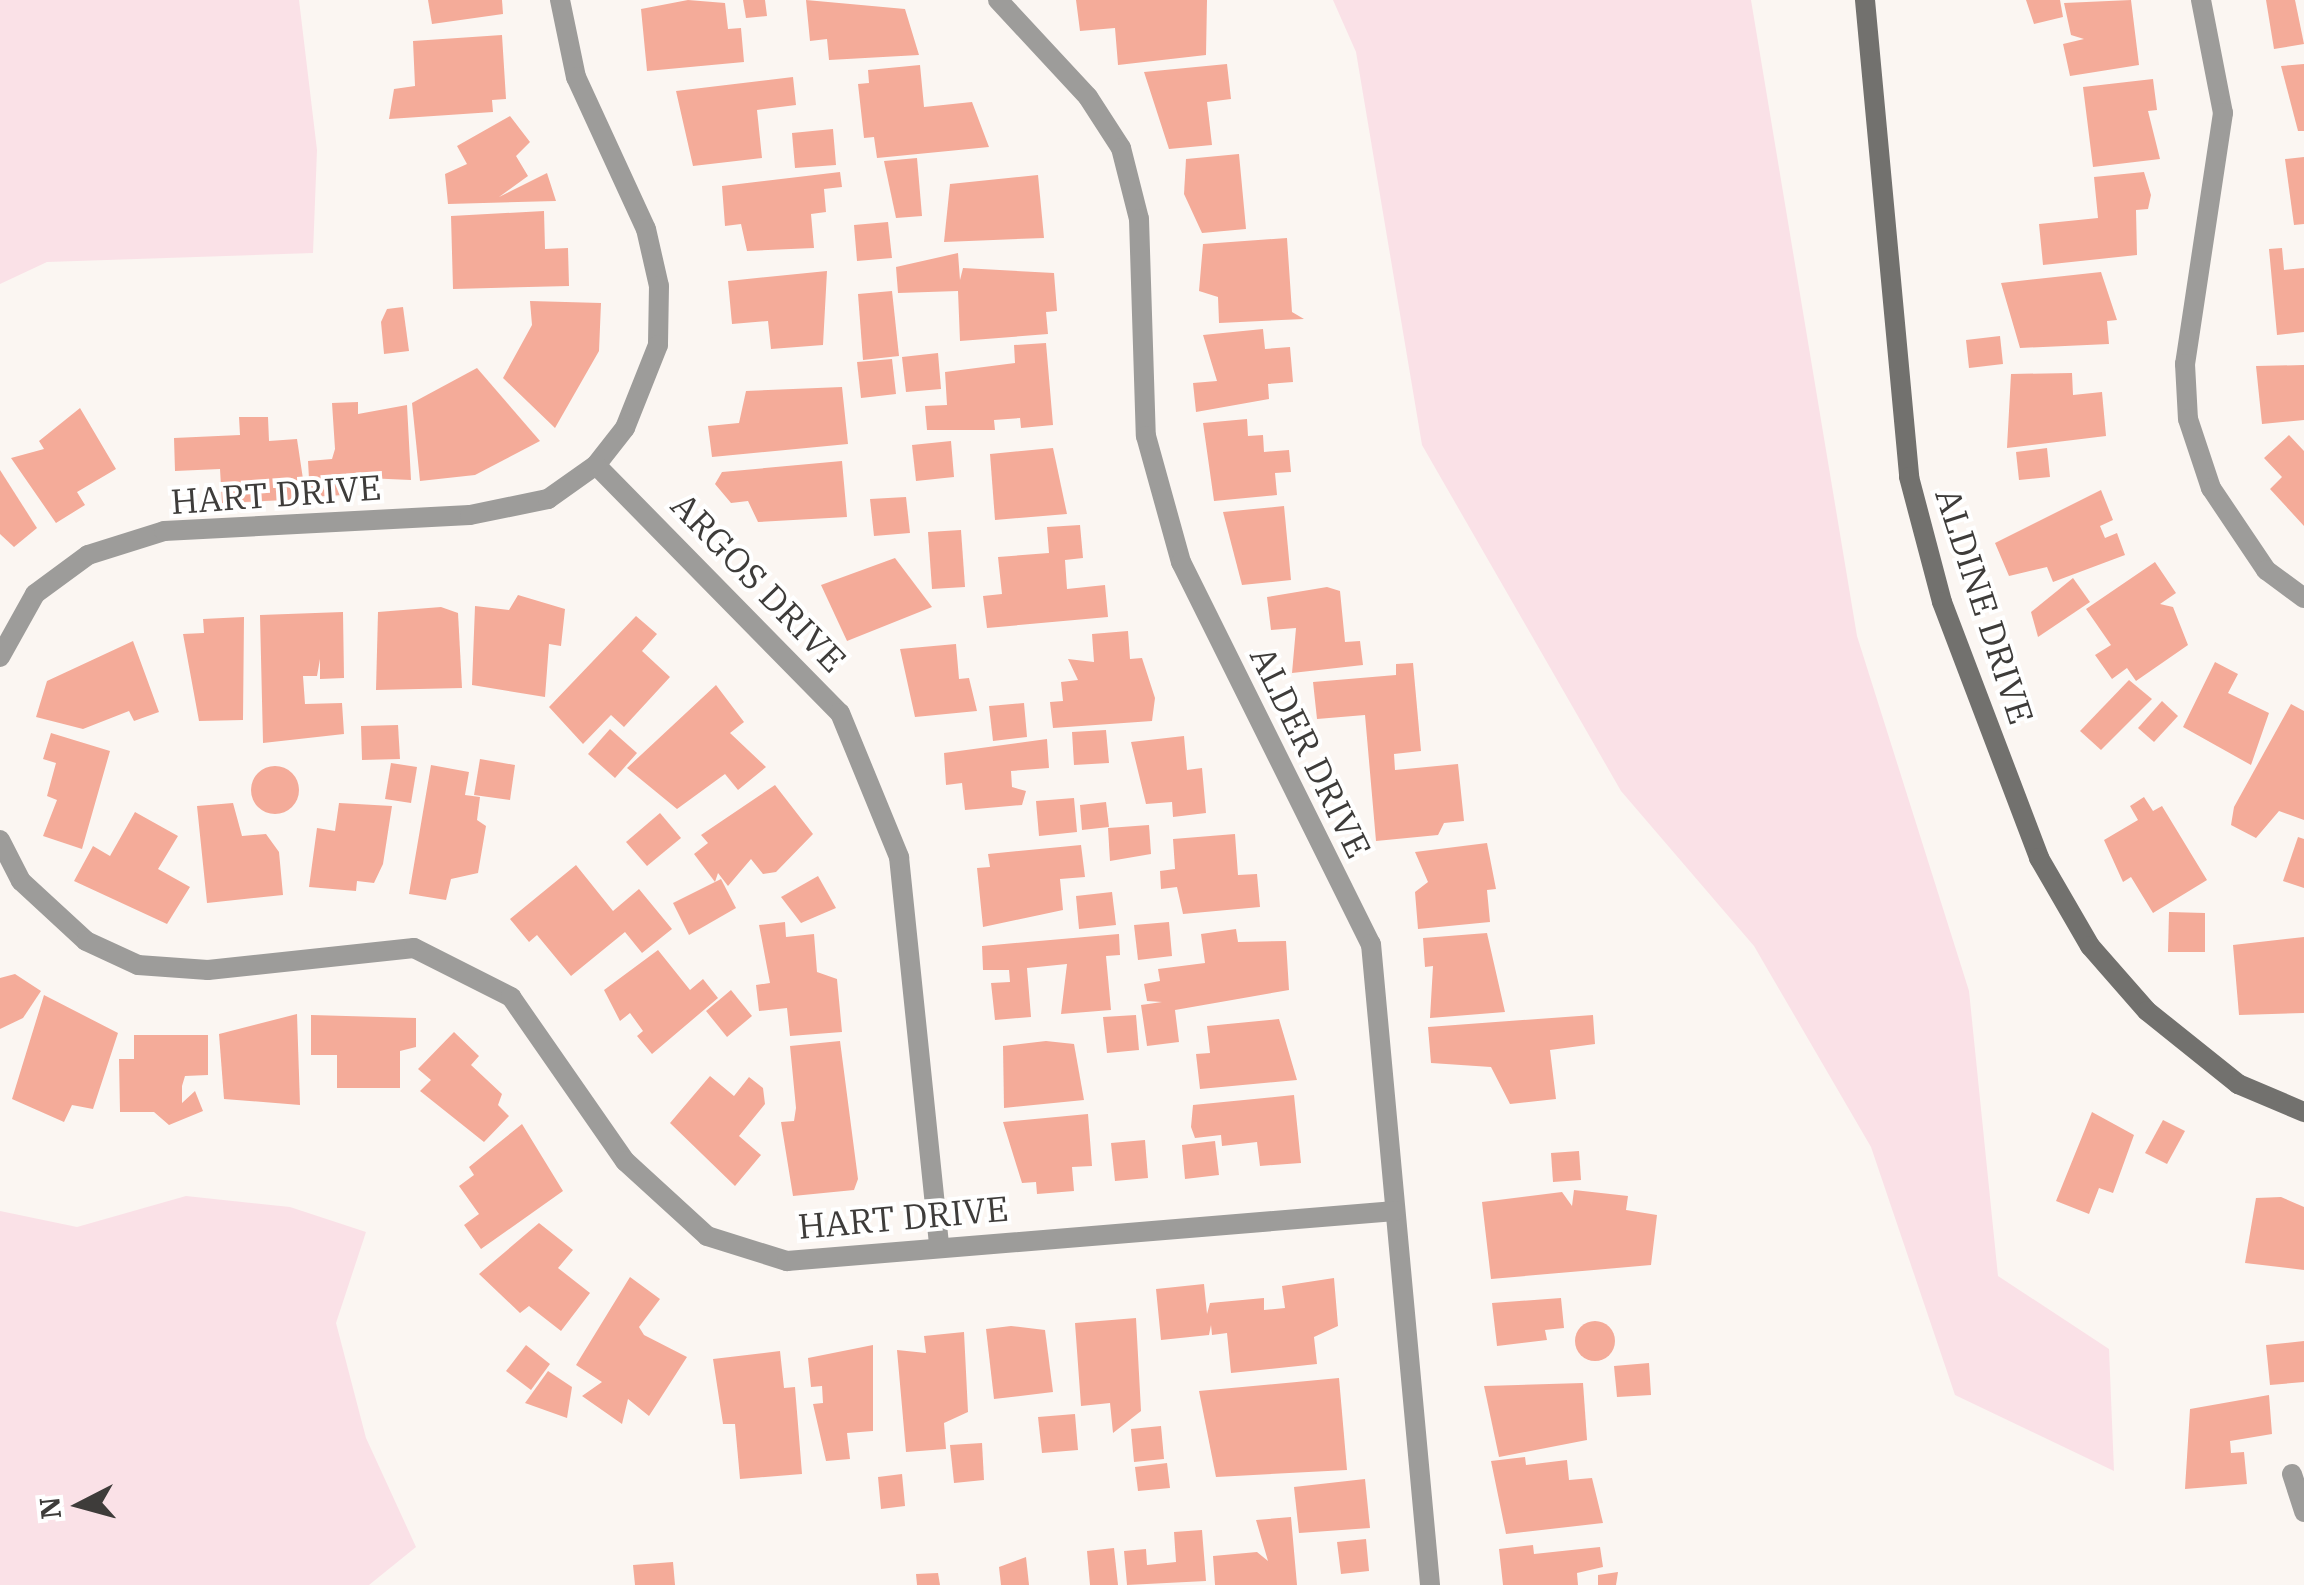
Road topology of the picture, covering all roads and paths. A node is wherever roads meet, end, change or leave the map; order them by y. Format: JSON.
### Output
{"nodes":[{"id":1,"x":560,"y":0,"type":"edge"},
{"id":2,"x":998,"y":0,"type":"edge"},
{"id":3,"x":1865,"y":0,"type":"edge"},
{"id":4,"x":2201,"y":0,"type":"edge"},
{"id":5,"x":596,"y":464,"type":"junction"},
{"id":6,"x":2304,"y":598,"type":"edge"},
{"id":7,"x":0,"y":656,"type":"edge"},
{"id":8,"x":0,"y":840,"type":"edge"},
{"id":9,"x":2304,"y":1112,"type":"edge"},
{"id":10,"x":1396,"y":1211,"type":"junction"},
{"id":11,"x":939,"y":1245,"type":"junction"},
{"id":12,"x":2292,"y":1474,"type":"dead end"},
{"id":13,"x":2304,"y":1512,"type":"edge"},
{"id":14,"x":1430,"y":1585,"type":"edge"}],
"edges":[{"from":1,"to":5,"type":"street"},
{"from":2,"to":10,"type":"street","name":"ALDER DRIVE"},
{"from":3,"to":9,"type":"main road","name":"ALDINE DRIVE"},
{"from":4,"to":6,"type":"street"},
{"from":5,"to":7,"type":"street","name":"HART DRIVE"},
{"from":5,"to":11,"type":"street","name":"ARGOS DRIVE"},
{"from":8,"to":11,"type":"street","name":"HART DRIVE"},
{"from":10,"to":11,"type":"street","name":"HART DRIVE"},
{"from":10,"to":14,"type":"street","name":"ALDER DRIVE"},
{"from":12,"to":13,"type":"street"}]}
